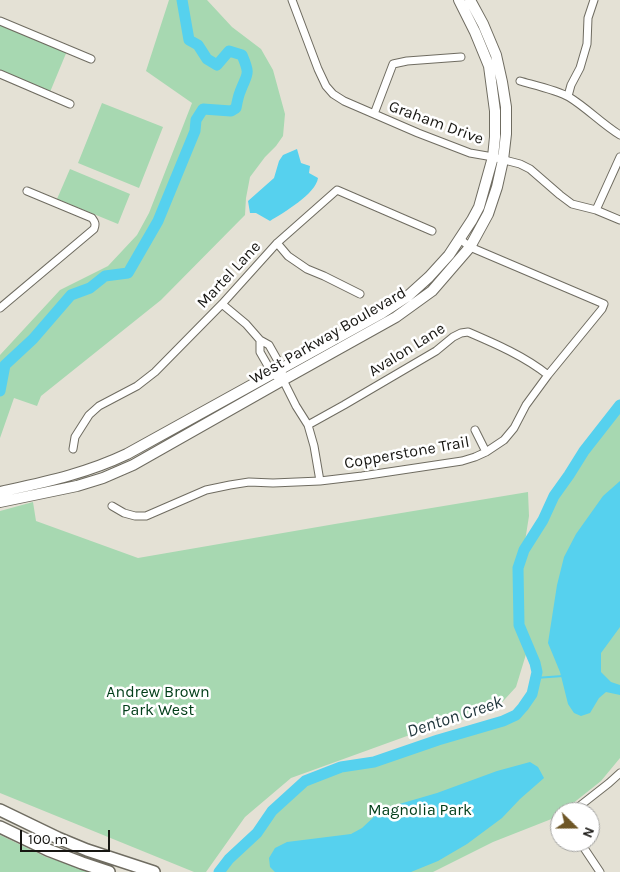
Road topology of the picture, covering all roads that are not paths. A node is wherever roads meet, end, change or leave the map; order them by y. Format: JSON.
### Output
{"nodes":[{"id":1,"x":292,"y":0,"type":"edge"},
{"id":2,"x":459,"y":0,"type":"edge"},
{"id":3,"x":470,"y":0,"type":"edge"},
{"id":4,"x":594,"y":0,"type":"edge"},
{"id":5,"x":0,"y":21,"type":"edge"},
{"id":6,"x":462,"y":57,"type":"dead end"},
{"id":7,"x":91,"y":59,"type":"dead end"},
{"id":8,"x":0,"y":74,"type":"edge"},
{"id":9,"x":520,"y":81,"type":"dead end"},
{"id":10,"x":568,"y":96,"type":"junction"},
{"id":11,"x":70,"y":104,"type":"dead end"},
{"id":12,"x":374,"y":114,"type":"junction"},
{"id":13,"x":620,"y":135,"type":"edge"},
{"id":14,"x":493,"y":157,"type":"junction"},
{"id":15,"x":620,"y":157,"type":"edge"},
{"id":16,"x":503,"y":160,"type":"junction"},
{"id":17,"x":27,"y":191,"type":"dead end"},
{"id":18,"x":596,"y":210,"type":"junction"},
{"id":19,"x":620,"y":220,"type":"edge"},
{"id":20,"x":432,"y":231,"type":"dead end"},
{"id":21,"x":460,"y":239,"type":"junction"},
{"id":22,"x":277,"y":243,"type":"junction"},
{"id":23,"x":470,"y":247,"type":"junction"},
{"id":24,"x":360,"y":294,"type":"dead end"},
{"id":25,"x":222,"y":304,"type":"junction"},
{"id":26,"x":0,"y":308,"type":"edge"},
{"id":27,"x":260,"y":340,"type":"junction"},
{"id":28,"x":282,"y":368,"type":"junction"},
{"id":29,"x":272,"y":373,"type":"junction"},
{"id":30,"x":548,"y":375,"type":"junction"},
{"id":31,"x":283,"y":380,"type":"junction"},
{"id":32,"x":308,"y":425,"type":"junction"},
{"id":33,"x":475,"y":430,"type":"dead end"},
{"id":34,"x":73,"y":449,"type":"dead end"},
{"id":35,"x":486,"y":452,"type":"junction"},
{"id":36,"x":320,"y":481,"type":"junction"},
{"id":37,"x":0,"y":492,"type":"edge"},
{"id":38,"x":0,"y":502,"type":"edge"},
{"id":39,"x":112,"y":506,"type":"dead end"},
{"id":40,"x":620,"y":773,"type":"edge"},
{"id":41,"x":585,"y":802,"type":"edge"},
{"id":42,"x":0,"y":810,"type":"edge"},
{"id":43,"x":0,"y":827,"type":"edge"},
{"id":44,"x":87,"y":850,"type":"junction"},
{"id":45,"x":587,"y":852,"type":"edge"},
{"id":46,"x":82,"y":863,"type":"junction"},
{"id":47,"x":109,"y":872,"type":"edge"},
{"id":48,"x":154,"y":872,"type":"edge"},
{"id":49,"x":600,"y":872,"type":"edge"}],
"edges":[{"from":1,"to":12,"type":"street","name":"Graham Drive"},
{"from":2,"to":14,"type":"street","name":"West Parkway Boulevard"},
{"from":3,"to":16,"type":"street","name":"West Parkway Boulevard"},
{"from":4,"to":10,"type":"street"},
{"from":5,"to":7,"type":"street"},
{"from":6,"to":12,"type":"street"},
{"from":8,"to":11,"type":"street"},
{"from":9,"to":10,"type":"street"},
{"from":10,"to":13,"type":"street"},
{"from":12,"to":14,"type":"street","name":"Graham Drive"},
{"from":14,"to":16,"type":"street","name":"Graham Drive"},
{"from":14,"to":21,"type":"street","name":"West Parkway Boulevard"},
{"from":15,"to":18,"type":"street"},
{"from":16,"to":18,"type":"street","name":"Graham Drive"},
{"from":16,"to":23,"type":"street","name":"West Parkway Boulevard"},
{"from":17,"to":26,"type":"street"},
{"from":18,"to":19,"type":"street","name":"Graham Drive"},
{"from":20,"to":22,"type":"street","name":"Martel Lane"},
{"from":21,"to":23,"type":"street","name":"Copperstone Trail"},
{"from":21,"to":28,"type":"street","name":"West Parkway Boulevard"},
{"from":22,"to":24,"type":"street"},
{"from":22,"to":25,"type":"street","name":"Martel Lane"},
{"from":23,"to":30,"type":"street","name":"Copperstone Trail"},
{"from":23,"to":31,"type":"street","name":"West Parkway Boulevard"},
{"from":25,"to":27,"type":"street"},
{"from":25,"to":34,"type":"street","name":"Martel Lane"},
{"from":27,"to":28,"type":"street"},
{"from":27,"to":29,"type":"street"},
{"from":28,"to":29,"type":"street","name":"West Parkway Boulevard"},
{"from":28,"to":31,"type":"street"},
{"from":29,"to":31,"type":"street"},
{"from":29,"to":37,"type":"street","name":"West Parkway Boulevard"},
{"from":30,"to":32,"type":"street","name":"Avalon Lane"},
{"from":30,"to":35,"type":"street","name":"Copperstone Trail"},
{"from":31,"to":32,"type":"street"},
{"from":31,"to":38,"type":"street","name":"West Parkway Boulevard"},
{"from":32,"to":36,"type":"street"},
{"from":33,"to":35,"type":"street"},
{"from":35,"to":36,"type":"street","name":"Copperstone Trail"},
{"from":36,"to":39,"type":"street","name":"Copperstone Trail"},
{"from":40,"to":41,"type":"street"},
{"from":42,"to":44,"type":"main road"},
{"from":43,"to":46,"type":"main road"},
{"from":44,"to":46,"type":"main road"},
{"from":44,"to":48,"type":"main road"},
{"from":45,"to":49,"type":"street"},
{"from":46,"to":47,"type":"main road"}]}
